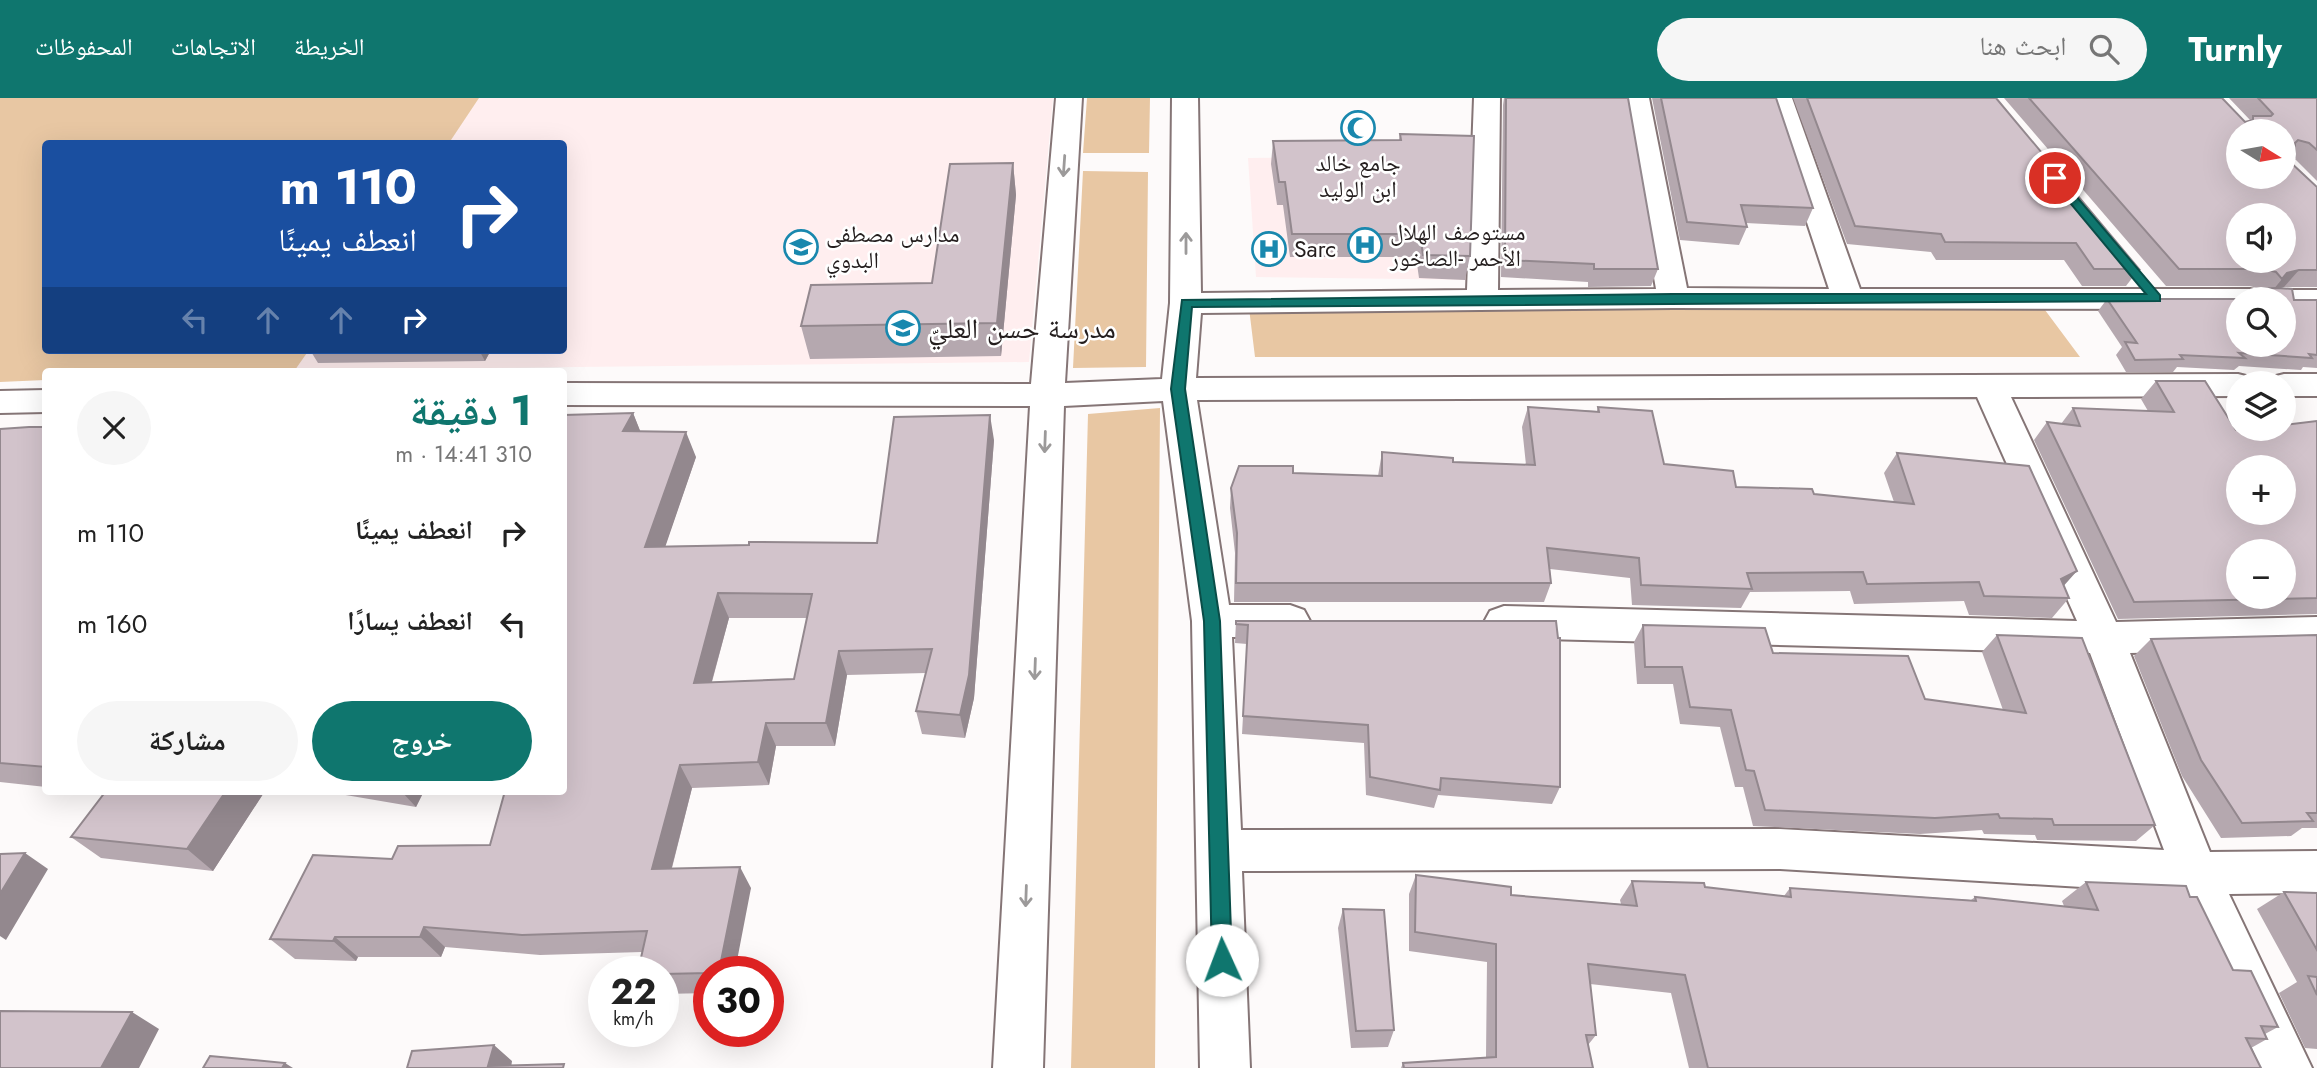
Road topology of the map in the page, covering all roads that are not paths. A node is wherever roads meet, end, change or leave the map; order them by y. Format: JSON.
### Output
{"nodes":[{"id":1,"x":1069,"y":98,"type":"edge"},
{"id":2,"x":1185,"y":98,"type":"edge"},
{"id":3,"x":1487,"y":98,"type":"edge"},
{"id":4,"x":1636,"y":98,"type":"edge"},
{"id":5,"x":1779,"y":98,"type":"edge"},
{"id":6,"x":2226,"y":296,"type":"edge"},
{"id":7,"x":1673,"y":298,"type":"junction"},
{"id":8,"x":1848,"y":300,"type":"junction"},
{"id":9,"x":2296,"y":300,"type":"edge"},
{"id":10,"x":2317,"y":300,"type":"edge"},
{"id":11,"x":1482,"y":301,"type":"junction"},
{"id":12,"x":1186,"y":303,"type":"junction"},
{"id":13,"x":1988,"y":384,"type":"junction"},
{"id":14,"x":2226,"y":385,"type":"edge"},
{"id":15,"x":2296,"y":385,"type":"edge"},
{"id":16,"x":2317,"y":385,"type":"edge"},
{"id":17,"x":1178,"y":389,"type":"junction"},
{"id":18,"x":567,"y":394,"type":"edge"},
{"id":19,"x":1047,"y":395,"type":"junction"},
{"id":20,"x":42,"y":401,"type":"edge"},
{"id":21,"x":0,"y":402,"type":"edge"},
{"id":22,"x":1212,"y":621,"type":"junction"},
{"id":23,"x":1321,"y":621,"type":"edge"},
{"id":24,"x":1470,"y":622,"type":"edge"},
{"id":25,"x":2317,"y":633,"type":"edge"},
{"id":26,"x":2104,"y":638,"type":"junction"},
{"id":27,"x":1219,"y":851,"type":"junction"},
{"id":28,"x":2317,"y":872,"type":"edge"},
{"id":29,"x":2196,"y":873,"type":"junction"},
{"id":30,"x":1018,"y":1068,"type":"edge"},
{"id":31,"x":1225,"y":1068,"type":"edge"},
{"id":32,"x":2287,"y":1068,"type":"edge"}],
"edges":[{"from":1,"to":19,"type":"street","one_way":true},
{"from":12,"to":2,"type":"street","one_way":true},
{"from":3,"to":11,"type":"street"},
{"from":4,"to":7,"type":"street"},
{"from":5,"to":8,"type":"street"},
{"from":6,"to":8,"type":"street"},
{"from":7,"to":8,"type":"street"},
{"from":7,"to":11,"type":"street"},
{"from":9,"to":10,"type":"street"},
{"from":11,"to":12,"type":"street"},
{"from":12,"to":17,"type":"street"},
{"from":13,"to":14,"type":"street"},
{"from":13,"to":17,"type":"street"},
{"from":13,"to":26,"type":"street"},
{"from":15,"to":16,"type":"street"},
{"from":17,"to":19,"type":"street"},
{"from":17,"to":22,"type":"street"},
{"from":18,"to":19,"type":"street"},
{"from":19,"to":30,"type":"street","one_way":true},
{"from":20,"to":21,"type":"street"},
{"from":22,"to":23,"type":"street"},
{"from":22,"to":27,"type":"street"},
{"from":24,"to":26,"type":"street"},
{"from":25,"to":26,"type":"street"},
{"from":26,"to":29,"type":"street"},
{"from":27,"to":29,"type":"street"},
{"from":27,"to":31,"type":"street"},
{"from":28,"to":29,"type":"street"},
{"from":29,"to":32,"type":"street"}]}
